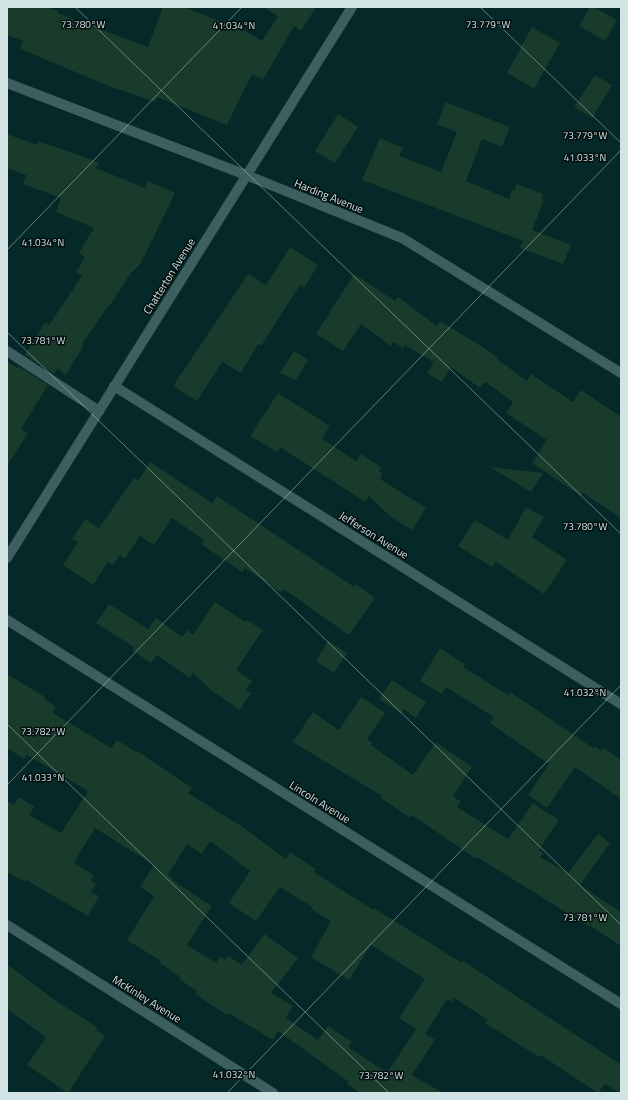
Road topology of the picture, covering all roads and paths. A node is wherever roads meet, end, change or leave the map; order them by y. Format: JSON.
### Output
{"nodes":[{"id":1,"x":352,"y":7,"type":"edge"},
{"id":2,"x":7,"y":83,"type":"edge"},
{"id":3,"x":246,"y":175,"type":"junction"},
{"id":4,"x":7,"y":351,"type":"edge"},
{"id":5,"x":621,"y":374,"type":"edge"},
{"id":6,"x":114,"y":386,"type":"junction"},
{"id":7,"x":99,"y":410,"type":"junction"},
{"id":8,"x":7,"y":557,"type":"edge"},
{"id":9,"x":7,"y":620,"type":"edge"},
{"id":10,"x":621,"y":704,"type":"edge"},
{"id":11,"x":7,"y":925,"type":"edge"},
{"id":12,"x":621,"y":1004,"type":"edge"},
{"id":13,"x":274,"y":1093,"type":"edge"}],
"edges":[{"from":1,"to":3,"type":"street","name":"Chatterton Avenue"},
{"from":2,"to":3,"type":"street","name":"Harding Avenue"},
{"from":3,"to":5,"type":"street","name":"Harding Avenue"},
{"from":3,"to":6,"type":"street","name":"Chatterton Avenue"},
{"from":4,"to":7,"type":"street"},
{"from":6,"to":7,"type":"street","name":"Chatterton Avenue"},
{"from":6,"to":10,"type":"street","name":"Jefferson Avenue"},
{"from":7,"to":8,"type":"street","name":"Chatterton Avenue"},
{"from":9,"to":12,"type":"street","name":"Lincoln Avenue"},
{"from":11,"to":13,"type":"street","name":"McKinley Avenue"}]}
